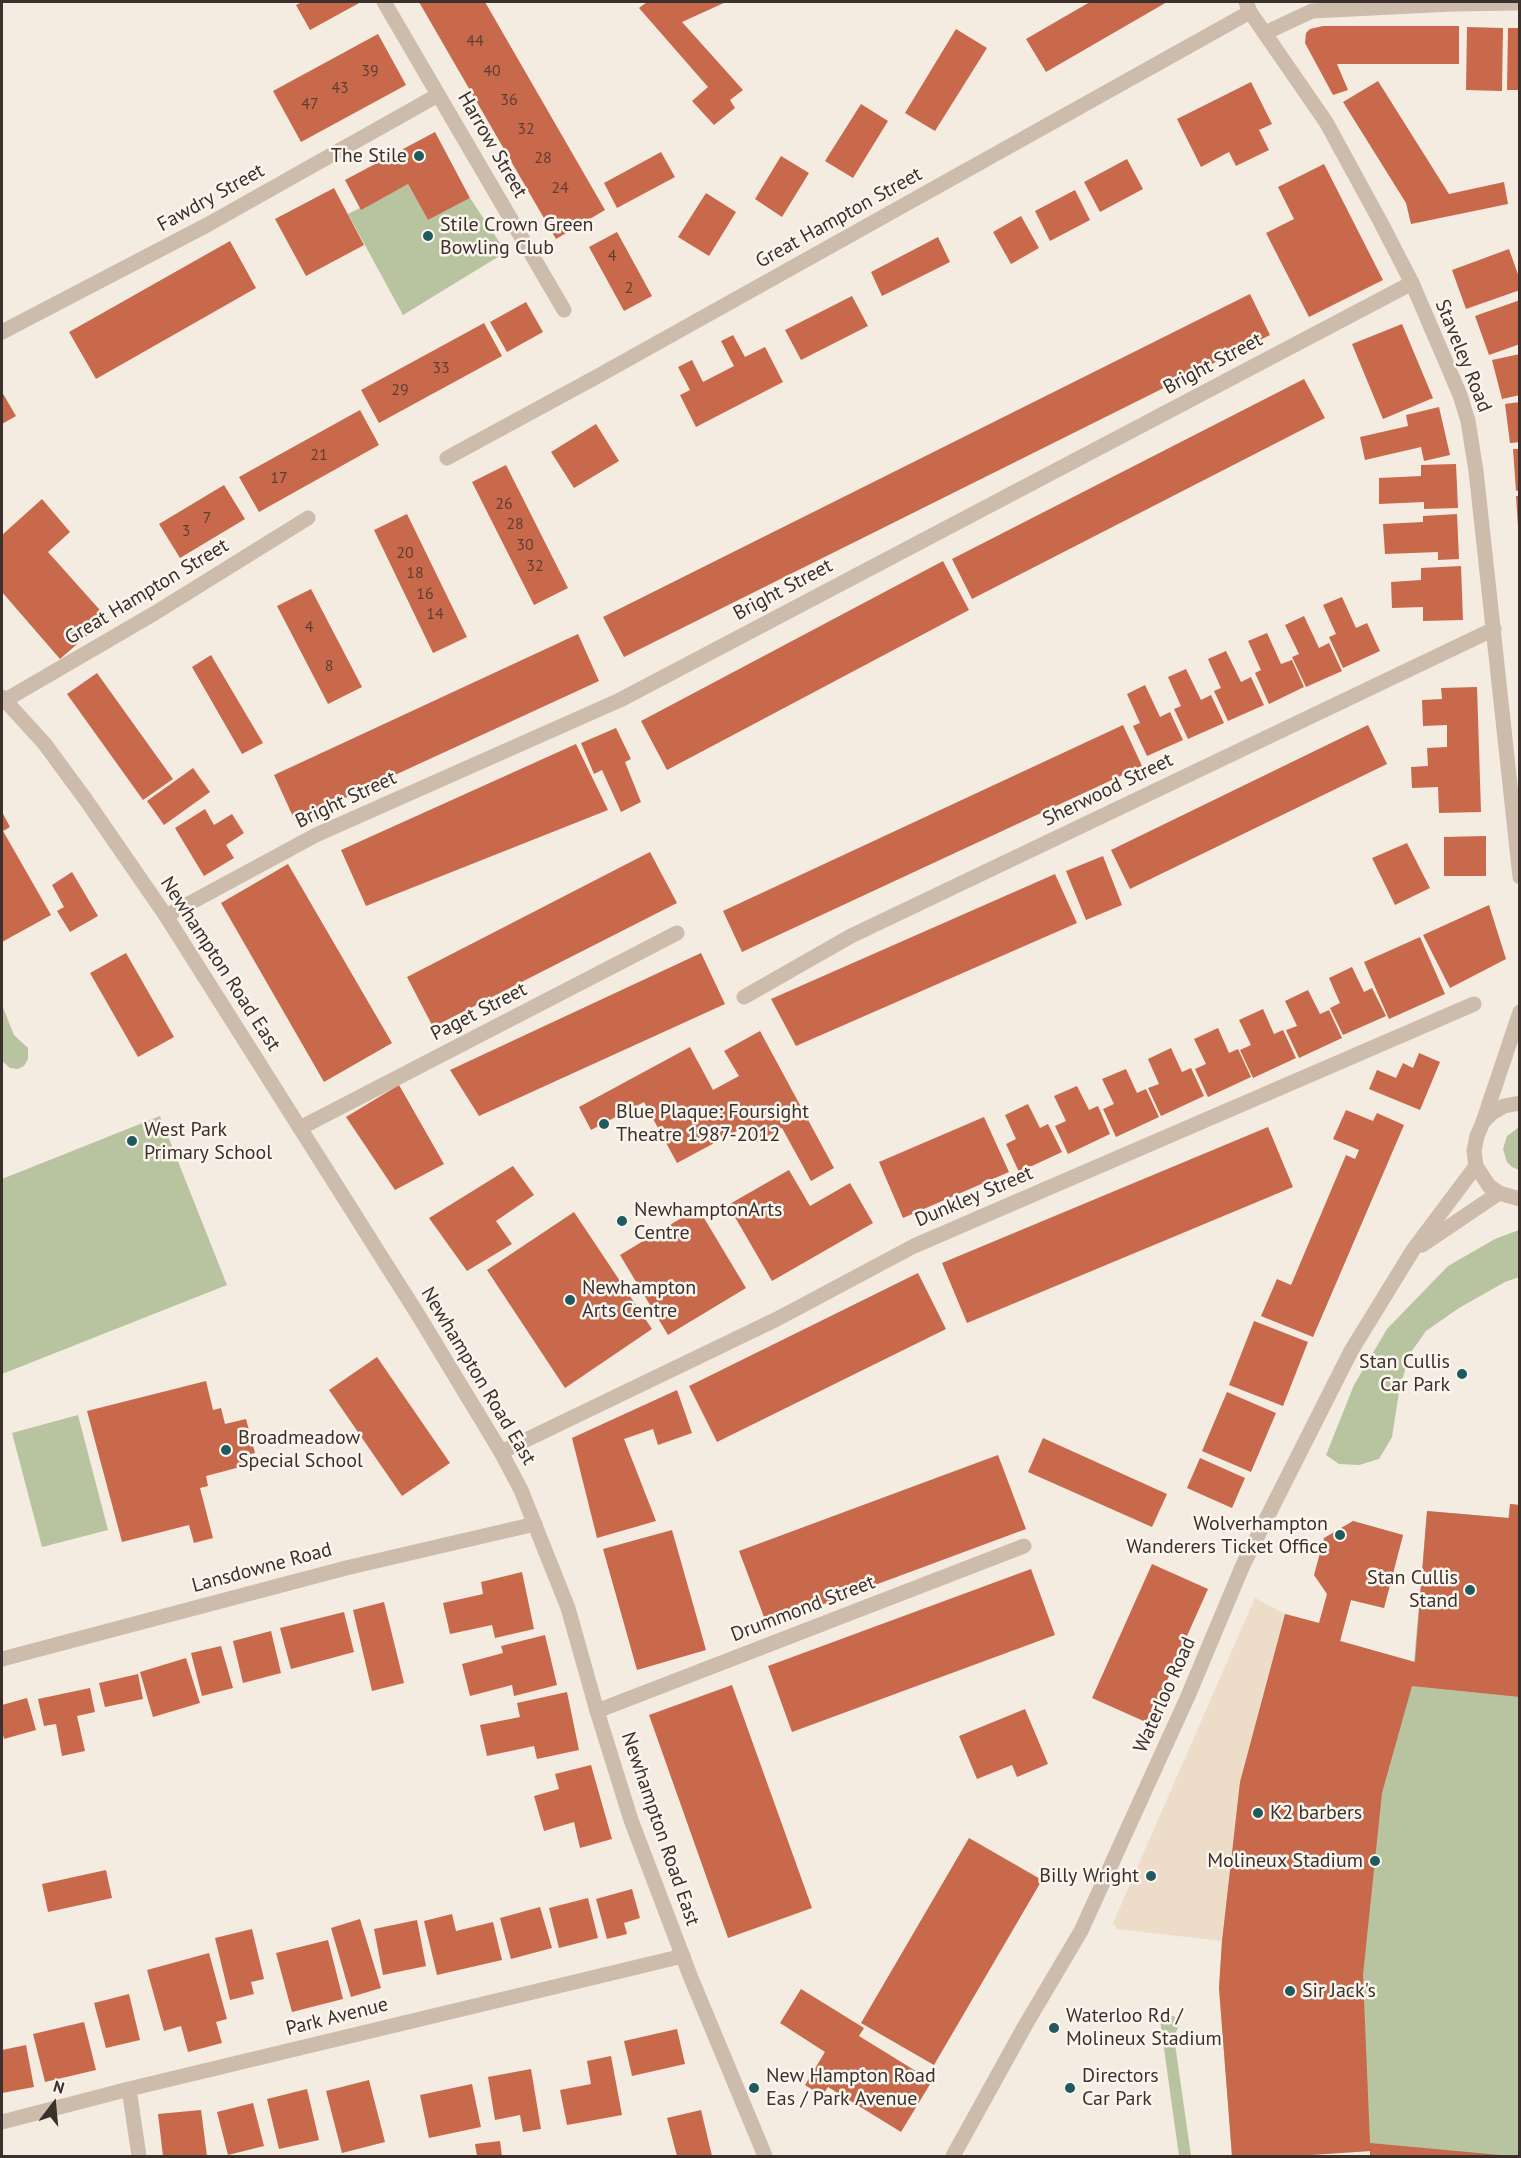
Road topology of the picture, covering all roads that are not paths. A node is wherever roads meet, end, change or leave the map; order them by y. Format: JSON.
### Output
{"nodes":[{"id":1,"x":384,"y":2,"type":"edge"},
{"id":2,"x":1520,"y":3,"type":"edge"},
{"id":3,"x":1248,"y":7,"type":"edge"},
{"id":4,"x":1265,"y":33,"type":"junction"},
{"id":5,"x":438,"y":95,"type":"junction"},
{"id":6,"x":1412,"y":283,"type":"junction"},
{"id":7,"x":564,"y":310,"type":"dead end"},
{"id":8,"x":2,"y":332,"type":"edge"},
{"id":9,"x":447,"y":458,"type":"dead end"},
{"id":10,"x":309,"y":518,"type":"dead end"},
{"id":11,"x":1494,"y":629,"type":"junction"},
{"id":12,"x":3,"y":700,"type":"edge"},
{"id":13,"x":1520,"y":878,"type":"edge"},
{"id":14,"x":166,"y":916,"type":"junction"},
{"id":15,"x":677,"y":933,"type":"dead end"},
{"id":16,"x":744,"y":997,"type":"dead end"},
{"id":17,"x":1474,"y":1004,"type":"dead end"},
{"id":18,"x":1520,"y":1012,"type":"edge"},
{"id":19,"x":1520,"y":1102,"type":"edge"},
{"id":20,"x":1483,"y":1122,"type":"junction"},
{"id":21,"x":300,"y":1128,"type":"junction"},
{"id":22,"x":1476,"y":1166,"type":"junction"},
{"id":23,"x":1499,"y":1193,"type":"junction"},
{"id":24,"x":1520,"y":1199,"type":"edge"},
{"id":25,"x":1413,"y":1250,"type":"junction"},
{"id":26,"x":501,"y":1452,"type":"junction"},
{"id":27,"x":535,"y":1524,"type":"junction"},
{"id":28,"x":1024,"y":1546,"type":"dead end"},
{"id":29,"x":2,"y":1659,"type":"edge"},
{"id":30,"x":597,"y":1711,"type":"junction"},
{"id":31,"x":683,"y":1956,"type":"junction"},
{"id":32,"x":129,"y":2089,"type":"junction"},
{"id":33,"x":2,"y":2122,"type":"edge"},
{"id":34,"x":139,"y":2157,"type":"edge"},
{"id":35,"x":765,"y":2157,"type":"edge"},
{"id":36,"x":953,"y":2157,"type":"edge"}],
"edges":[{"from":1,"to":5,"type":"street","name":"Harrow Street"},
{"from":2,"to":4,"type":"street"},
{"from":3,"to":4,"type":"street","name":"Staveley Road"},
{"from":3,"to":9,"type":"street","name":"Great Hampton Street"},
{"from":4,"to":6,"type":"street","name":"Staveley Road"},
{"from":5,"to":7,"type":"street","name":"Harrow Street"},
{"from":5,"to":8,"type":"street","name":"Fawdry Street"},
{"from":6,"to":11,"type":"street","name":"Staveley Road"},
{"from":6,"to":14,"type":"street","name":"Bright Street"},
{"from":10,"to":12,"type":"street","name":"Great Hampton Street"},
{"from":11,"to":13,"type":"street","name":"Staveley Road"},
{"from":11,"to":16,"type":"street","name":"Sherwood Street"},
{"from":12,"to":14,"type":"street","name":"Newhampton Road East"},
{"from":14,"to":21,"type":"street","name":"Newhampton Road East"},
{"from":15,"to":21,"type":"street","name":"Paget Street"},
{"from":17,"to":26,"type":"street","name":"Dunkley Street"},
{"from":18,"to":20,"type":"street"},
{"from":19,"to":20,"type":"street"},
{"from":20,"to":22,"type":"street"},
{"from":21,"to":26,"type":"street","name":"Newhampton Road East"},
{"from":22,"to":23,"type":"street"},
{"from":22,"to":25,"type":"street","name":"Waterloo Road"},
{"from":23,"to":24,"type":"street"},
{"from":23,"to":25,"type":"street","name":"Waterloo Road"},
{"from":25,"to":36,"type":"street","name":"Waterloo Road"},
{"from":26,"to":27,"type":"street","name":"Newhampton Road East"},
{"from":27,"to":29,"type":"street","name":"Lansdowne Road"},
{"from":27,"to":30,"type":"street","name":"Newhampton Road East"},
{"from":28,"to":30,"type":"street","name":"Drummond Street"},
{"from":30,"to":31,"type":"street","name":"Newhampton Road East"},
{"from":31,"to":32,"type":"street","name":"Park Avenue"},
{"from":31,"to":35,"type":"street","name":"Newhampton Road East"},
{"from":32,"to":33,"type":"street","name":"Park Avenue"},
{"from":32,"to":34,"type":"street"}]}
